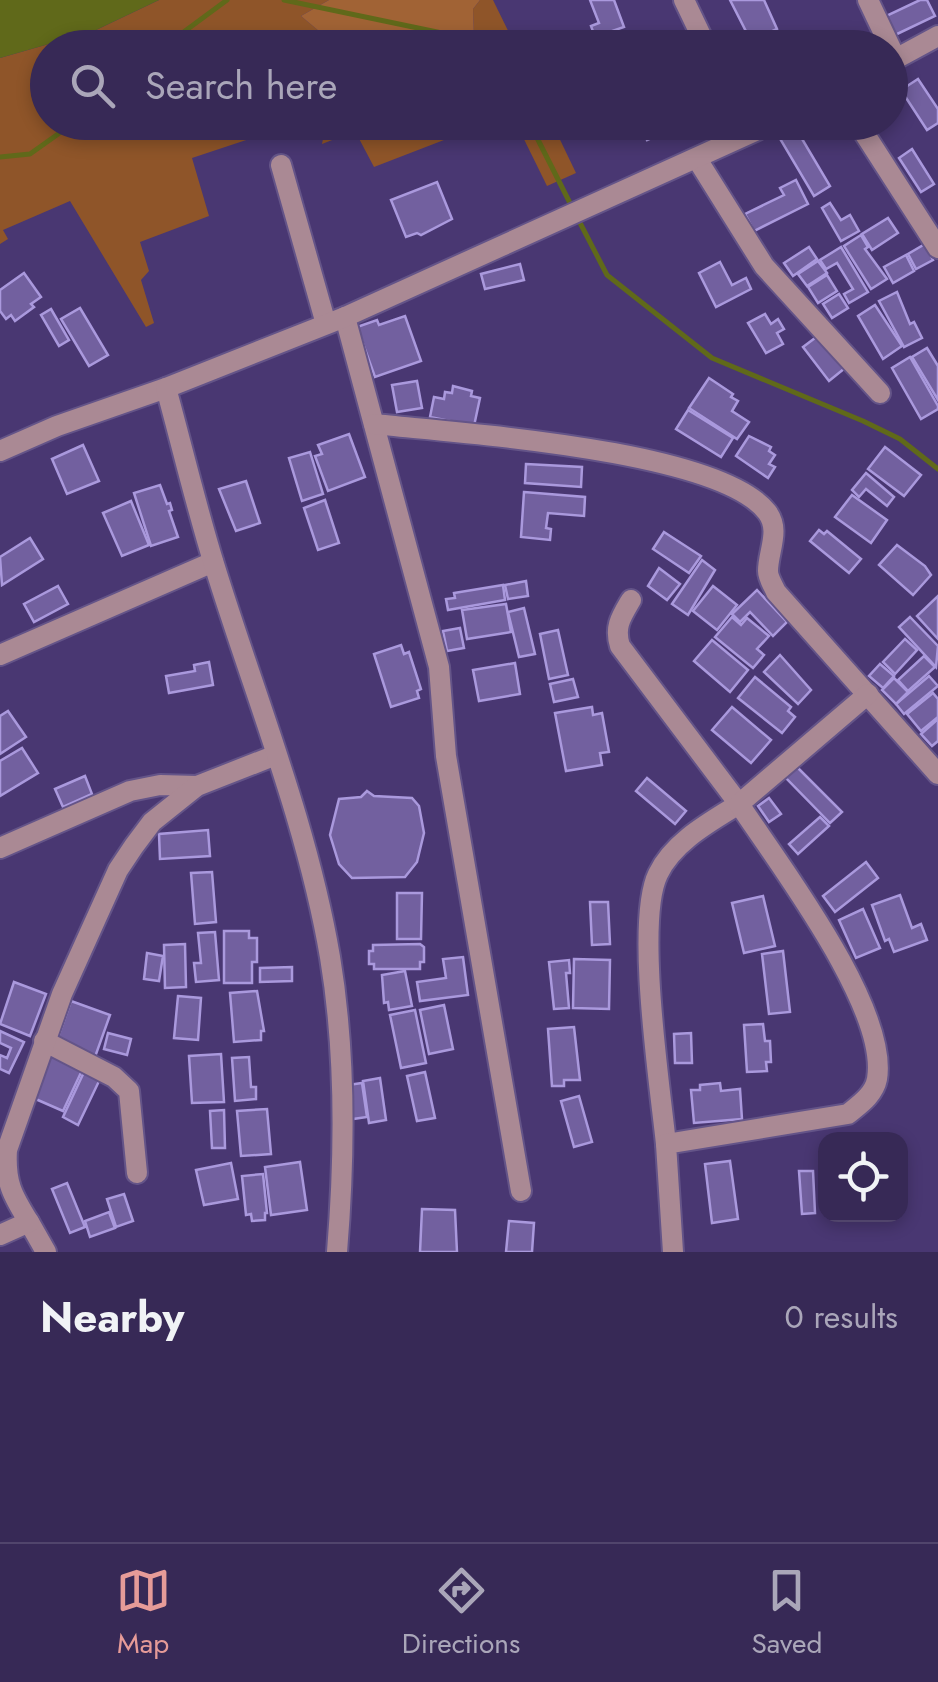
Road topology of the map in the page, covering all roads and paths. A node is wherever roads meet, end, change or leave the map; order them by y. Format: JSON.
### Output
{"nodes":[{"id":1,"x":684,"y":0,"type":"edge"},
{"id":2,"x":868,"y":0,"type":"edge"},
{"id":3,"x":699,"y":30,"type":"edge"},
{"id":4,"x":881,"y":30,"type":"edge"},
{"id":5,"x":938,"y":36,"type":"edge"},
{"id":6,"x":908,"y":52,"type":"edge"},
{"id":7,"x":728,"y":140,"type":"edge"},
{"id":8,"x":869,"y":140,"type":"edge"},
{"id":9,"x":697,"y":159,"type":"junction"},
{"id":10,"x":281,"y":165,"type":"dead end"},
{"id":11,"x":938,"y":248,"type":"edge"},
{"id":12,"x":336,"y":321,"type":"junction"},
{"id":13,"x":166,"y":388,"type":"junction"},
{"id":14,"x":880,"y":393,"type":"dead end"},
{"id":15,"x":374,"y":424,"type":"junction"},
{"id":16,"x":0,"y":450,"type":"edge"},
{"id":17,"x":213,"y":562,"type":"junction"},
{"id":18,"x":631,"y":600,"type":"dead end"},
{"id":19,"x":0,"y":655,"type":"edge"},
{"id":20,"x":868,"y":694,"type":"junction"},
{"id":21,"x":276,"y":755,"type":"junction"},
{"id":22,"x":938,"y":774,"type":"edge"},
{"id":23,"x":197,"y":786,"type":"junction"},
{"id":24,"x":739,"y":804,"type":"junction"},
{"id":25,"x":0,"y":848,"type":"edge"},
{"id":26,"x":44,"y":1041,"type":"junction"},
{"id":27,"x":666,"y":1144,"type":"junction"},
{"id":28,"x":137,"y":1172,"type":"dead end"},
{"id":29,"x":521,"y":1191,"type":"dead end"},
{"id":30,"x":29,"y":1222,"type":"junction"},
{"id":31,"x":0,"y":1235,"type":"edge"},
{"id":32,"x":46,"y":1252,"type":"edge"},
{"id":33,"x":337,"y":1252,"type":"edge"},
{"id":34,"x":673,"y":1252,"type":"edge"}],
"edges":[{"from":1,"to":3,"type":"street"},
{"from":2,"to":4,"type":"street"},
{"from":5,"to":6,"type":"street"},
{"from":7,"to":9,"type":"street"},
{"from":8,"to":11,"type":"street"},
{"from":9,"to":12,"type":"street"},
{"from":9,"to":14,"type":"street"},
{"from":10,"to":12,"type":"street"},
{"from":12,"to":13,"type":"street"},
{"from":12,"to":15,"type":"street"},
{"from":13,"to":16,"type":"street"},
{"from":13,"to":17,"type":"street"},
{"from":15,"to":20,"type":"street"},
{"from":15,"to":29,"type":"street"},
{"from":17,"to":19,"type":"street"},
{"from":17,"to":21,"type":"street"},
{"from":18,"to":24,"type":"street"},
{"from":20,"to":22,"type":"street"},
{"from":20,"to":24,"type":"street"},
{"from":21,"to":23,"type":"street"},
{"from":21,"to":33,"type":"street"},
{"from":23,"to":25,"type":"street"},
{"from":23,"to":26,"type":"street"},
{"from":24,"to":27,"type":"street"},
{"from":24,"to":27,"type":"street"},
{"from":26,"to":28,"type":"street"},
{"from":26,"to":30,"type":"street"},
{"from":27,"to":34,"type":"street"},
{"from":30,"to":31,"type":"street"},
{"from":30,"to":32,"type":"street"}]}
